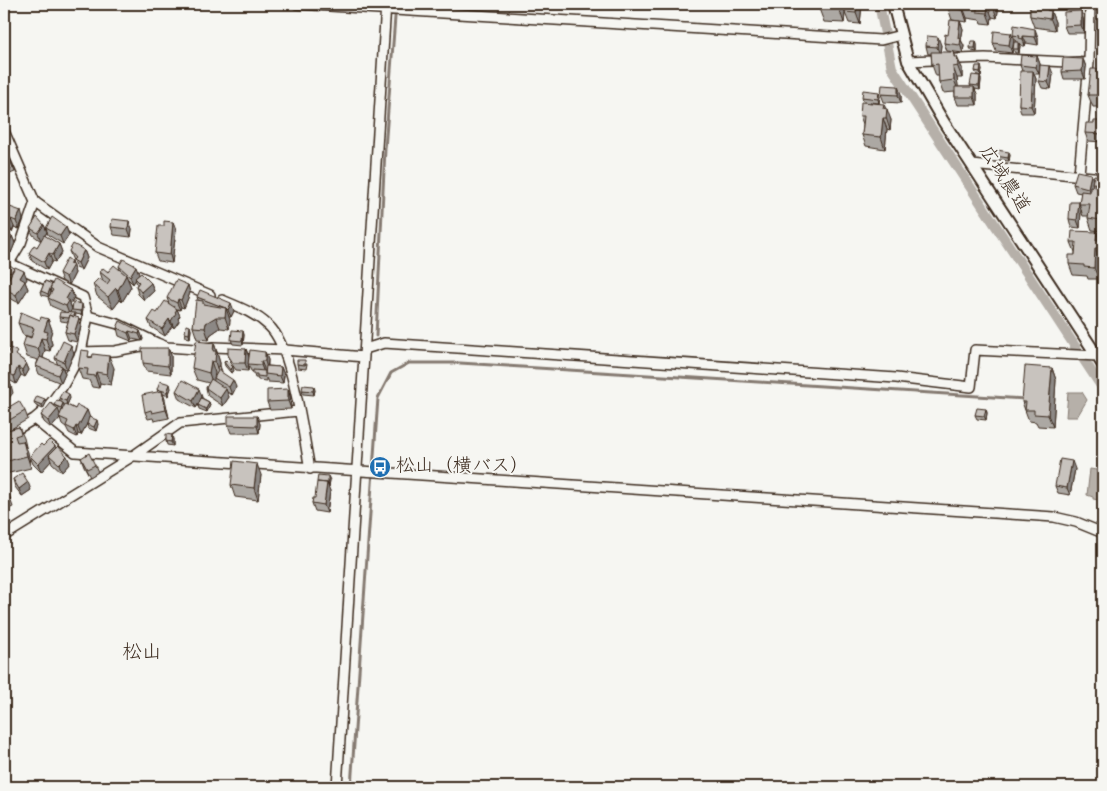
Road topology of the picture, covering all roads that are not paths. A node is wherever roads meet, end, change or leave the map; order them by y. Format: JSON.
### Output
{"nodes":[{"id":1,"x":298,"y":4,"type":"edge"},
{"id":2,"x":894,"y":4,"type":"edge"},
{"id":3,"x":1090,"y":4,"type":"edge"},
{"id":4,"x":385,"y":7,"type":"edge"},
{"id":5,"x":901,"y":35,"type":"junction"},
{"id":6,"x":908,"y":61,"type":"junction"},
{"id":7,"x":1089,"y":63,"type":"junction"},
{"id":8,"x":4,"y":131,"type":"edge"},
{"id":9,"x":972,"y":164,"type":"junction"},
{"id":10,"x":1079,"y":174,"type":"junction"},
{"id":11,"x":1103,"y":178,"type":"edge"},
{"id":12,"x":35,"y":202,"type":"junction"},
{"id":13,"x":88,"y":316,"type":"junction"},
{"id":14,"x":157,"y":344,"type":"junction"},
{"id":15,"x":285,"y":350,"type":"junction"},
{"id":16,"x":81,"y":352,"type":"junction"},
{"id":17,"x":364,"y":352,"type":"junction"},
{"id":18,"x":1102,"y":358,"type":"edge"},
{"id":19,"x":298,"y":411,"type":"junction"},
{"id":20,"x":34,"y":419,"type":"junction"},
{"id":21,"x":4,"y":437,"type":"edge"},
{"id":22,"x":134,"y":456,"type":"junction"},
{"id":23,"x":310,"y":469,"type":"junction"},
{"id":24,"x":356,"y":470,"type":"junction"},
{"id":25,"x":1103,"y":533,"type":"edge"},
{"id":26,"x":4,"y":536,"type":"edge"},
{"id":27,"x":337,"y":787,"type":"edge"}],
"edges":[{"from":1,"to":4,"type":"street"},
{"from":2,"to":5,"type":"street","name":"広域農道"},
{"from":3,"to":7,"type":"street"},
{"from":4,"to":5,"type":"street"},
{"from":4,"to":17,"type":"street"},
{"from":5,"to":6,"type":"street","name":"広域農道"},
{"from":6,"to":7,"type":"street"},
{"from":6,"to":9,"type":"street","name":"広域農道"},
{"from":7,"to":10,"type":"street"},
{"from":8,"to":12,"type":"street"},
{"from":9,"to":10,"type":"street"},
{"from":9,"to":18,"type":"street","name":"広域農道"},
{"from":10,"to":11,"type":"street"},
{"from":12,"to":13,"type":"street"},
{"from":12,"to":15,"type":"street"},
{"from":13,"to":14,"type":"street"},
{"from":13,"to":16,"type":"street"},
{"from":14,"to":15,"type":"street"},
{"from":14,"to":16,"type":"street"},
{"from":15,"to":17,"type":"street"},
{"from":15,"to":19,"type":"street"},
{"from":16,"to":20,"type":"street"},
{"from":17,"to":18,"type":"street"},
{"from":17,"to":24,"type":"street"},
{"from":19,"to":22,"type":"street"},
{"from":19,"to":23,"type":"street"},
{"from":20,"to":21,"type":"street"},
{"from":20,"to":22,"type":"street"},
{"from":22,"to":23,"type":"street"},
{"from":22,"to":26,"type":"street"},
{"from":23,"to":24,"type":"street"},
{"from":24,"to":25,"type":"street"},
{"from":24,"to":27,"type":"street"}]}
